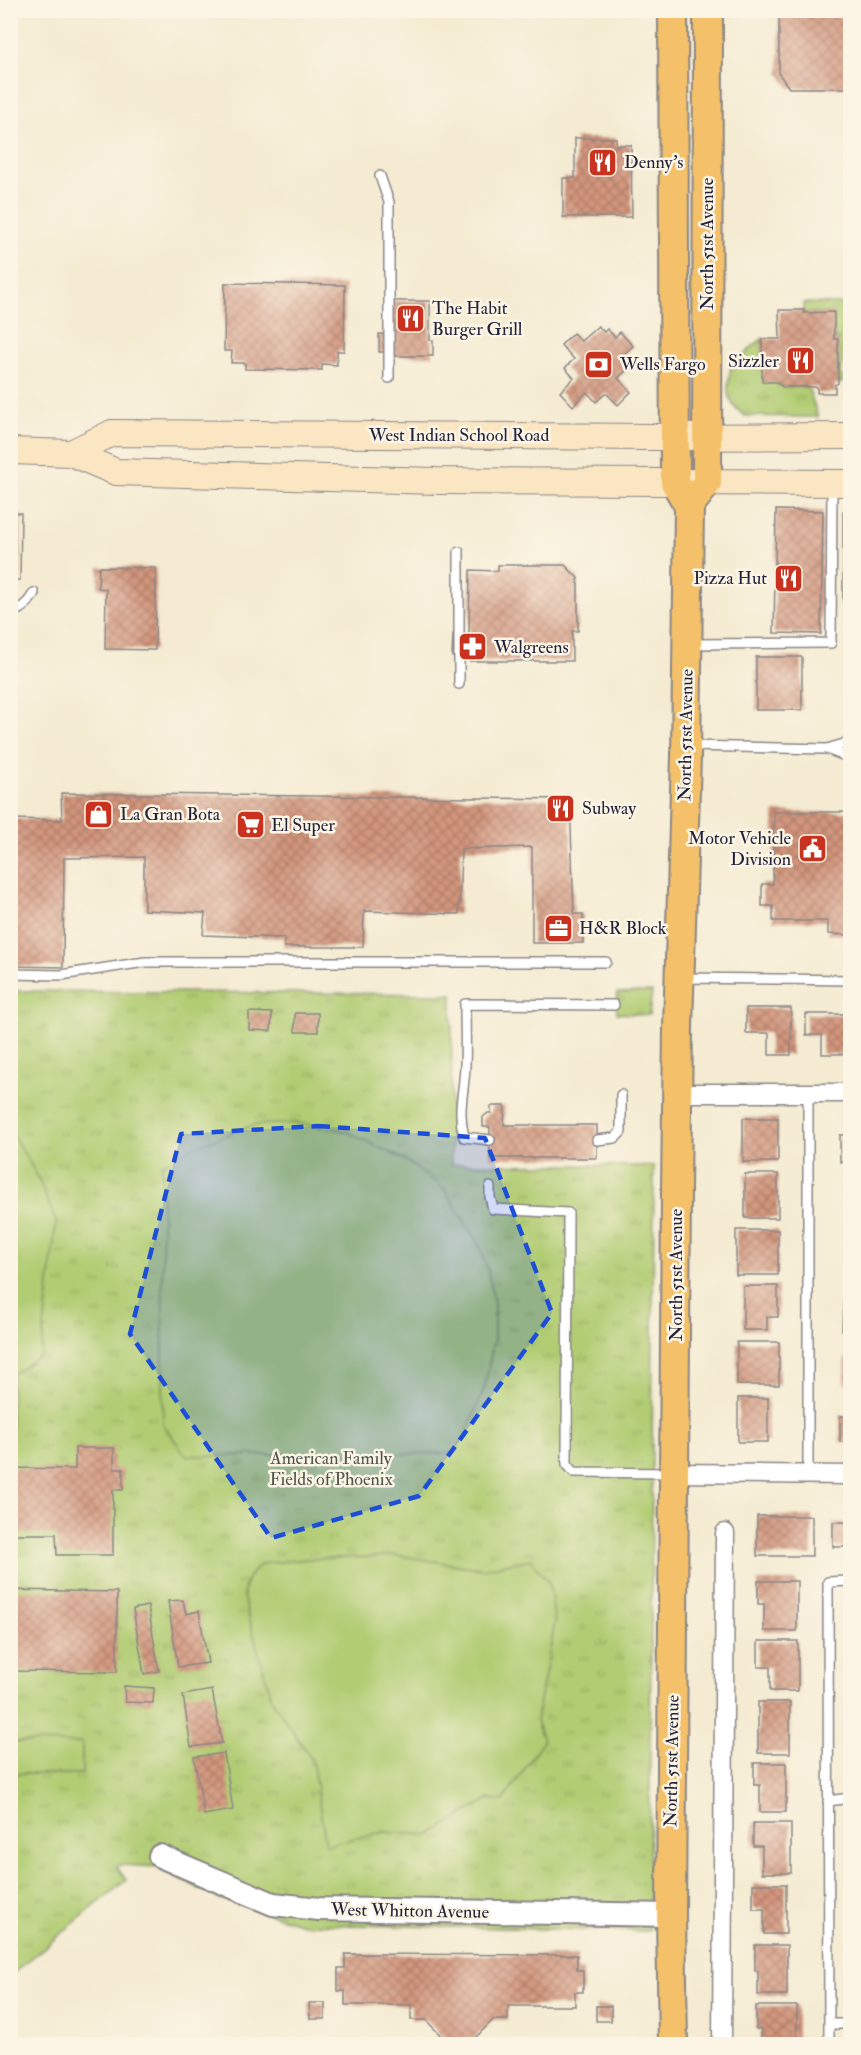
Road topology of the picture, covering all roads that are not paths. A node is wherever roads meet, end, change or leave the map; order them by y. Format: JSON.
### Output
{"nodes":[{"id":1,"x":674,"y":10,"type":"edge"},
{"id":2,"x":708,"y":10,"type":"edge"},
{"id":3,"x":380,"y":176,"type":"dead end"},
{"id":4,"x":389,"y":378,"type":"dead end"},
{"id":5,"x":675,"y":436,"type":"junction"},
{"id":6,"x":706,"y":436,"type":"junction"},
{"id":7,"x":850,"y":436,"type":"edge"},
{"id":8,"x":10,"y":452,"type":"edge"},
{"id":9,"x":71,"y":453,"type":"junction"},
{"id":10,"x":707,"y":483,"type":"junction"},
{"id":11,"x":841,"y":483,"type":"edge"},
{"id":12,"x":682,"y":494,"type":"junction"},
{"id":13,"x":459,"y":552,"type":"dead end"},
{"id":14,"x":34,"y":593,"type":"dead end"},
{"id":15,"x":10,"y":611,"type":"edge"},
{"id":16,"x":687,"y":644,"type":"junction"},
{"id":17,"x":459,"y":684,"type":"dead end"},
{"id":18,"x":850,"y":739,"type":"edge"},
{"id":19,"x":686,"y":746,"type":"junction"},
{"id":20,"x":827,"y":749,"type":"junction"},
{"id":21,"x":850,"y":758,"type":"edge"},
{"id":22,"x":606,"y":962,"type":"dead end"},
{"id":23,"x":10,"y":974,"type":"edge"},
{"id":24,"x":680,"y":978,"type":"junction"},
{"id":25,"x":850,"y":980,"type":"edge"},
{"id":26,"x":614,"y":1005,"type":"dead end"},
{"id":27,"x":677,"y":1093,"type":"junction"},
{"id":28,"x":808,"y":1093,"type":"junction"},
{"id":29,"x":850,"y":1093,"type":"edge"},
{"id":30,"x":621,"y":1095,"type":"dead end"},
{"id":31,"x":490,"y":1140,"type":"dead end"},
{"id":32,"x":597,"y":1140,"type":"dead end"},
{"id":33,"x":490,"y":1187,"type":"dead end"},
{"id":34,"x":675,"y":1473,"type":"junction"},
{"id":35,"x":808,"y":1474,"type":"junction"},
{"id":36,"x":850,"y":1474,"type":"edge"},
{"id":37,"x":725,"y":1533,"type":"dead end"},
{"id":38,"x":850,"y":1581,"type":"edge"},
{"id":39,"x":850,"y":1798,"type":"edge"},
{"id":40,"x":828,"y":1801,"type":"junction"},
{"id":41,"x":160,"y":1856,"type":"dead end"},
{"id":42,"x":671,"y":1915,"type":"junction"},
{"id":43,"x":829,"y":2024,"type":"junction"},
{"id":44,"x":850,"y":2024,"type":"edge"},
{"id":45,"x":673,"y":2044,"type":"edge"},
{"id":46,"x":722,"y":2044,"type":"edge"},
{"id":47,"x":829,"y":2044,"type":"edge"}],
"edges":[{"from":1,"to":5,"type":"main road","name":"North 51st Avenue"},
{"from":2,"to":6,"type":"main road","name":"North 51st Avenue"},
{"from":3,"to":4,"type":"lane"},
{"from":5,"to":6,"type":"main road","name":"West Indian School Road"},
{"from":5,"to":9,"type":"main road","name":"West Indian School Road"},
{"from":5,"to":12,"type":"main road","name":"North 51st Avenue"},
{"from":6,"to":7,"type":"main road","name":"West Indian School Road"},
{"from":6,"to":10,"type":"main road","name":"North 51st Avenue"},
{"from":8,"to":9,"type":"main road","name":"West Indian School Road"},
{"from":9,"to":12,"type":"main road","name":"West Indian School Road"},
{"from":10,"to":11,"type":"main road"},
{"from":10,"to":12,"type":"main road"},
{"from":11,"to":16,"type":"lane"},
{"from":12,"to":16,"type":"main road","name":"North 51st Avenue"},
{"from":13,"to":17,"type":"lane"},
{"from":14,"to":15,"type":"lane"},
{"from":16,"to":19,"type":"main road","name":"North 51st Avenue"},
{"from":18,"to":20,"type":"lane"},
{"from":19,"to":20,"type":"lane"},
{"from":19,"to":24,"type":"main road","name":"North 51st Avenue"},
{"from":20,"to":21,"type":"lane"},
{"from":22,"to":23,"type":"lane"},
{"from":24,"to":25,"type":"lane"},
{"from":24,"to":27,"type":"main road","name":"North 51st Avenue"},
{"from":26,"to":31,"type":"lane"},
{"from":27,"to":28,"type":"street"},
{"from":27,"to":34,"type":"main road","name":"North 51st Avenue"},
{"from":28,"to":29,"type":"street"},
{"from":28,"to":35,"type":"lane"},
{"from":30,"to":32,"type":"lane"},
{"from":33,"to":34,"type":"lane"},
{"from":34,"to":35,"type":"street"},
{"from":34,"to":42,"type":"main road","name":"North 51st Avenue"},
{"from":35,"to":36,"type":"street"},
{"from":37,"to":46,"type":"street"},
{"from":38,"to":40,"type":"lane"},
{"from":39,"to":40,"type":"lane"},
{"from":40,"to":43,"type":"lane"},
{"from":41,"to":42,"type":"street","name":"West Whitton Avenue"},
{"from":42,"to":45,"type":"main road","name":"North 51st Avenue"},
{"from":43,"to":44,"type":"lane"},
{"from":43,"to":47,"type":"lane"}]}
